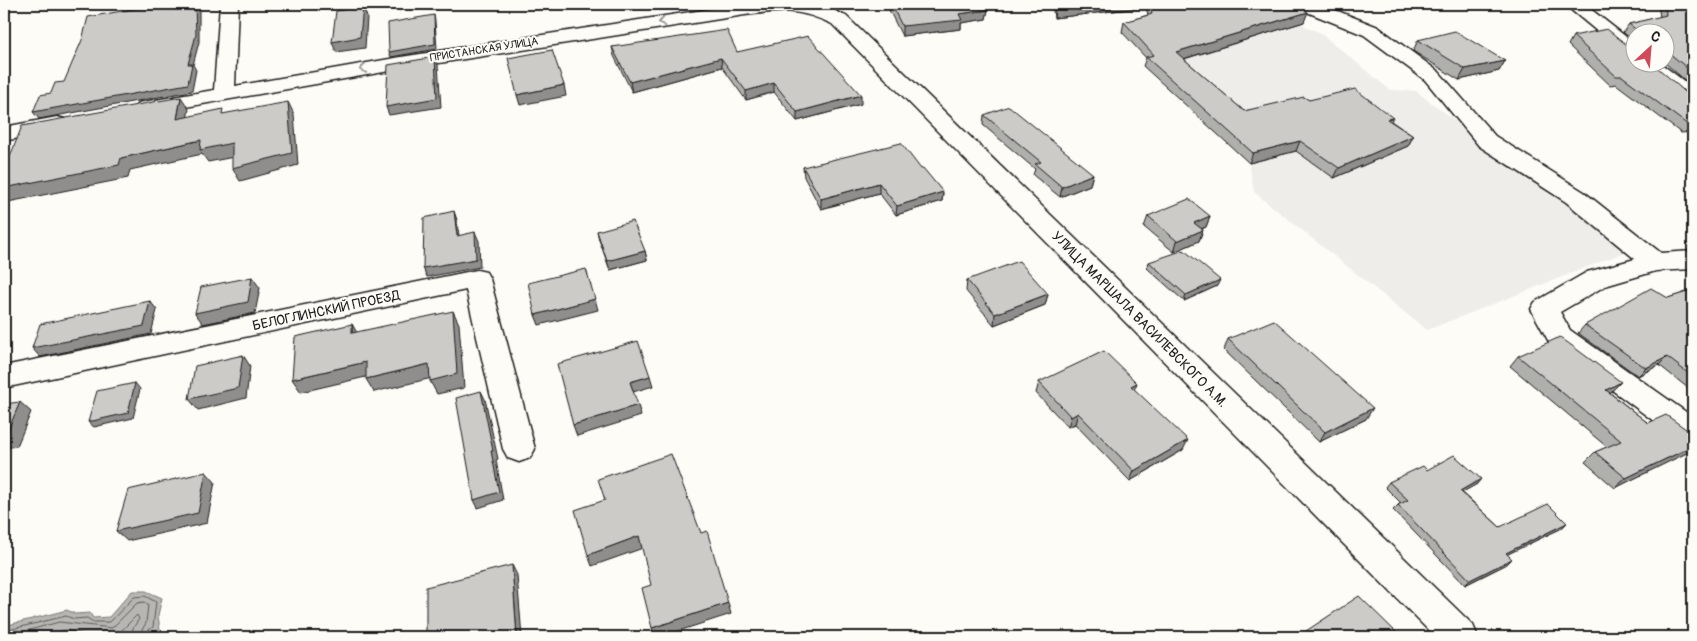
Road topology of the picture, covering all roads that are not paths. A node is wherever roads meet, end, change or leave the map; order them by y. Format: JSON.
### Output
{"nodes":[{"id":1,"x":229,"y":4,"type":"edge"},
{"id":2,"x":848,"y":4,"type":"edge"},
{"id":3,"x":1304,"y":4,"type":"edge"},
{"id":4,"x":1573,"y":4,"type":"edge"},
{"id":5,"x":814,"y":8,"type":"junction"},
{"id":6,"x":1624,"y":44,"type":"edge"},
{"id":7,"x":1660,"y":72,"type":"edge"},
{"id":8,"x":224,"y":93,"type":"junction"},
{"id":9,"x":1693,"y":98,"type":"edge"},
{"id":10,"x":128,"y":111,"type":"edge"},
{"id":11,"x":80,"y":120,"type":"edge"},
{"id":12,"x":4,"y":134,"type":"edge"},
{"id":13,"x":1693,"y":260,"type":"edge"},
{"id":14,"x":1656,"y":262,"type":"junction"},
{"id":15,"x":4,"y":377,"type":"edge"},
{"id":16,"x":1693,"y":433,"type":"edge"},
{"id":17,"x":519,"y":449,"type":"dead end"},
{"id":18,"x":1460,"y":637,"type":"edge"}],
"edges":[{"from":1,"to":8,"type":"street"},
{"from":2,"to":5,"type":"street","name":"ПРИСТАНСКАЯ УЛИЦА"},
{"from":3,"to":14,"type":"street"},
{"from":4,"to":6,"type":"street"},
{"from":5,"to":8,"type":"street","name":"ПРИСТАНСКАЯ УЛИЦА","one_way":true},
{"from":5,"to":18,"type":"street","name":"УЛИЦА МАРШАЛА ВАСИЛЕВСКОГО А.М."},
{"from":7,"to":9,"type":"street"},
{"from":8,"to":10,"type":"street","name":"ПРИСТАНСКАЯ УЛИЦА"},
{"from":11,"to":12,"type":"street"},
{"from":13,"to":14,"type":"street"},
{"from":14,"to":16,"type":"street"},
{"from":15,"to":17,"type":"street","name":"БЕЛОГЛИНСКИЙ ПРОЕЗД"}]}
